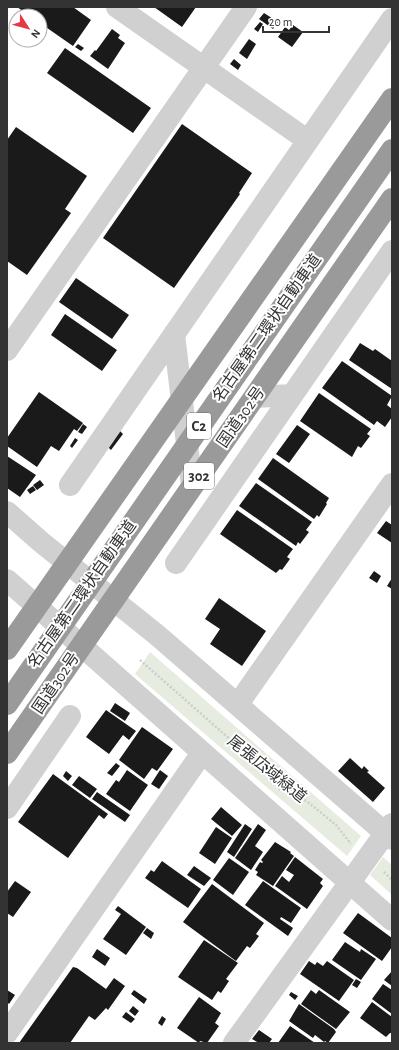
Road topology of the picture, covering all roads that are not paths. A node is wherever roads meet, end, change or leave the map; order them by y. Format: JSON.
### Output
{"nodes":[{"id":1,"x":117,"y":7,"type":"edge"},
{"id":2,"x":246,"y":7,"type":"edge"},
{"id":3,"x":392,"y":19,"type":"edge"},
{"id":4,"x":203,"y":67,"type":"junction"},
{"id":5,"x":392,"y":99,"type":"edge"},
{"id":6,"x":307,"y":140,"type":"junction"},
{"id":7,"x":392,"y":150,"type":"edge"},
{"id":8,"x":392,"y":199,"type":"edge"},
{"id":9,"x":392,"y":251,"type":"edge"},
{"id":10,"x":174,"y":334,"type":"junction"},
{"id":11,"x":7,"y":350,"type":"edge"},
{"id":12,"x":292,"y":395,"type":"junction"},
{"id":13,"x":255,"y":397,"type":"junction"},
{"id":14,"x":392,"y":484,"type":"edge"},
{"id":15,"x":70,"y":485,"type":"dead end"},
{"id":16,"x":192,"y":486,"type":"junction"},
{"id":17,"x":7,"y":512,"type":"edge"},
{"id":18,"x":176,"y":563,"type":"dead end"},
{"id":19,"x":7,"y":580,"type":"edge"},
{"id":20,"x":113,"y":599,"type":"junction"},
{"id":21,"x":81,"y":646,"type":"junction"},
{"id":22,"x":7,"y":649,"type":"edge"},
{"id":23,"x":7,"y":704,"type":"edge"},
{"id":24,"x":238,"y":704,"type":"junction"},
{"id":25,"x":70,"y":716,"type":"dead end"},
{"id":26,"x":7,"y":753,"type":"edge"},
{"id":27,"x":202,"y":753,"type":"junction"},
{"id":28,"x":7,"y":808,"type":"edge"},
{"id":29,"x":390,"y":832,"type":"edge"},
{"id":30,"x":350,"y":883,"type":"junction"},
{"id":31,"x":392,"y":920,"type":"edge"},
{"id":32,"x":7,"y":1033,"type":"edge"},
{"id":33,"x":234,"y":1043,"type":"edge"}],
"edges":[{"from":1,"to":4,"type":"street"},
{"from":2,"to":4,"type":"street"},
{"from":3,"to":6,"type":"street"},
{"from":4,"to":6,"type":"street"},
{"from":4,"to":11,"type":"street"},
{"from":5,"to":22,"type":"highway","name":"名古屋第二環状自動車道","number":"C2","bridge":true},
{"from":6,"to":10,"type":"street"},
{"from":7,"to":23,"type":"highway","name":"名古屋第二環状自動車道","number":"C2","bridge":true},
{"from":8,"to":13,"type":"highway","name":"国道302号","number":"302"},
{"from":9,"to":12,"type":"street"},
{"from":10,"to":15,"type":"street"},
{"from":10,"to":16,"type":"street"},
{"from":12,"to":13,"type":"street"},
{"from":12,"to":18,"type":"street"},
{"from":13,"to":16,"type":"highway","name":"国道302号","number":"302"},
{"from":14,"to":24,"type":"street"},
{"from":16,"to":20,"type":"highway","name":"国道302号","number":"302"},
{"from":17,"to":20,"type":"street"},
{"from":19,"to":21,"type":"street"},
{"from":20,"to":21,"type":"highway","name":"国道302号","number":"302"},
{"from":20,"to":24,"type":"street"},
{"from":21,"to":26,"type":"highway","name":"国道302号","number":"302"},
{"from":21,"to":27,"type":"street"},
{"from":24,"to":29,"type":"street"},
{"from":25,"to":28,"type":"street"},
{"from":27,"to":30,"type":"street"},
{"from":27,"to":32,"type":"street"},
{"from":29,"to":30,"type":"street"},
{"from":30,"to":31,"type":"street"},
{"from":30,"to":33,"type":"street"}]}
